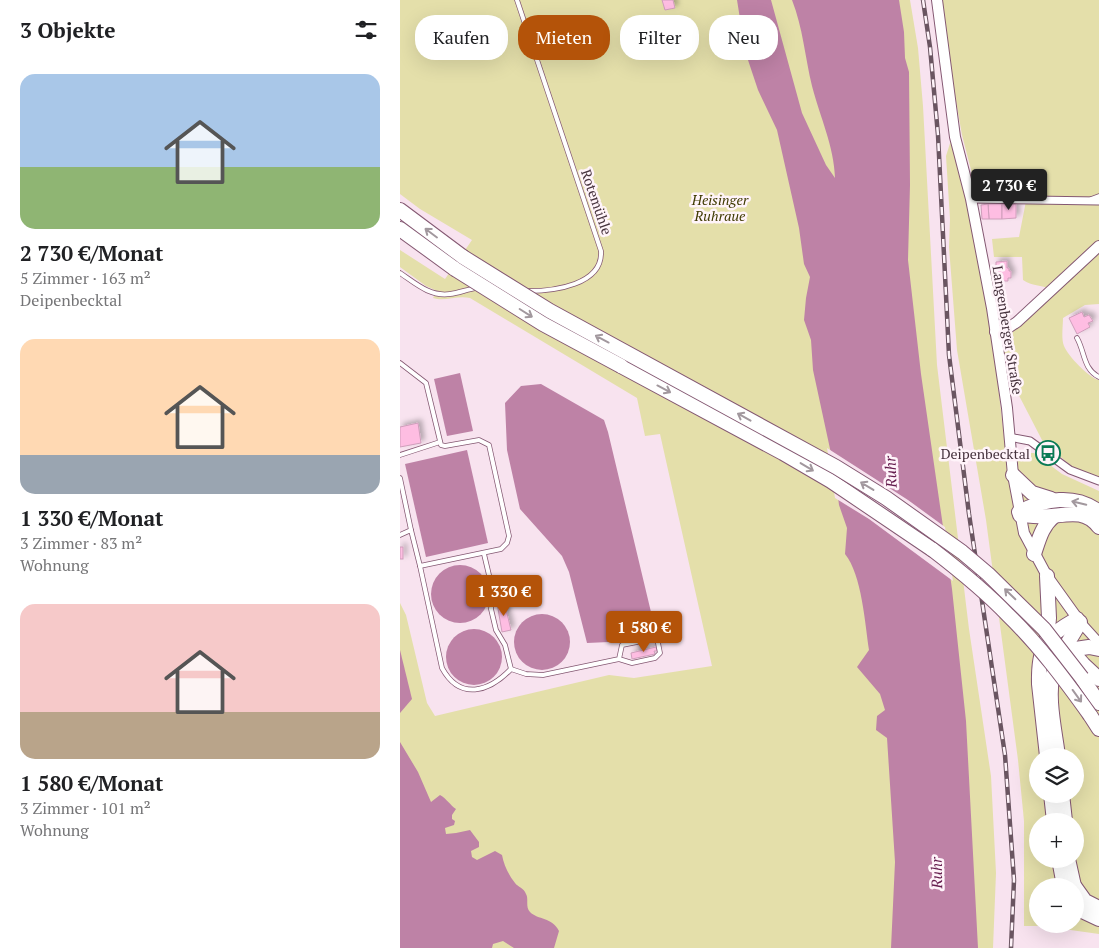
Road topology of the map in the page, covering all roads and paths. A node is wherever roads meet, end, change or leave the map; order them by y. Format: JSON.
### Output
{"nodes":[{"id":1,"x":517,"y":0,"type":"edge"},
{"id":2,"x":936,"y":0,"type":"edge"},
{"id":3,"x":1099,"y":196,"type":"edge"},
{"id":4,"x":971,"y":199,"type":"junction"},
{"id":5,"x":1099,"y":201,"type":"edge"},
{"id":6,"x":1084,"y":202,"type":"junction"},
{"id":7,"x":400,"y":210,"type":"edge"},
{"id":8,"x":400,"y":229,"type":"edge"},
{"id":9,"x":400,"y":240,"type":"edge"},
{"id":10,"x":1099,"y":246,"type":"edge"},
{"id":11,"x":455,"y":269,"type":"junction"},
{"id":12,"x":400,"y":273,"type":"edge"},
{"id":13,"x":494,"y":288,"type":"dead end"},
{"id":14,"x":500,"y":288,"type":"dead end"},
{"id":15,"x":995,"y":332,"type":"junction"},
{"id":16,"x":1077,"y":338,"type":"dead end"},
{"id":17,"x":400,"y":363,"type":"edge"},
{"id":18,"x":1099,"y":377,"type":"edge"},
{"id":19,"x":1009,"y":437,"type":"junction"},
{"id":20,"x":440,"y":442,"type":"junction"},
{"id":21,"x":400,"y":455,"type":"edge"},
{"id":22,"x":1013,"y":475,"type":"junction"},
{"id":23,"x":400,"y":478,"type":"edge"},
{"id":24,"x":1099,"y":481,"type":"edge"},
{"id":25,"x":1057,"y":500,"type":"junction"},
{"id":26,"x":1099,"y":512,"type":"edge"},
{"id":27,"x":1020,"y":513,"type":"junction"},
{"id":28,"x":1054,"y":516,"type":"junction"},
{"id":29,"x":1099,"y":527,"type":"edge"},
{"id":30,"x":411,"y":530,"type":"junction"},
{"id":31,"x":400,"y":535,"type":"edge"},
{"id":32,"x":484,"y":554,"type":"junction"},
{"id":33,"x":1034,"y":554,"type":"junction"},
{"id":34,"x":420,"y":566,"type":"junction"},
{"id":35,"x":1046,"y":576,"type":"junction"},
{"id":36,"x":1079,"y":621,"type":"junction"},
{"id":37,"x":1046,"y":634,"type":"junction"},
{"id":38,"x":1099,"y":643,"type":"edge"},
{"id":39,"x":1099,"y":649,"type":"edge"},
{"id":40,"x":1062,"y":652,"type":"junction"},
{"id":41,"x":619,"y":659,"type":"junction"},
{"id":42,"x":511,"y":669,"type":"junction"},
{"id":43,"x":1099,"y":679,"type":"edge"},
{"id":44,"x":1099,"y":704,"type":"edge"},
{"id":45,"x":1099,"y":729,"type":"edge"},
{"id":46,"x":1046,"y":748,"type":"edge"},
{"id":47,"x":1057,"y":748,"type":"edge"},
{"id":48,"x":1084,"y":900,"type":"edge"},
{"id":49,"x":1099,"y":908,"type":"edge"},
{"id":50,"x":1084,"y":912,"type":"edge"},
{"id":51,"x":1099,"y":918,"type":"edge"}],
"edges":[{"from":1,"to":14,"type":"lane","name":"Rotemühle"},
{"from":2,"to":4,"type":"main road","name":"Langenberger Straße"},
{"from":3,"to":6,"type":"lane"},
{"from":4,"to":6,"type":"street"},
{"from":4,"to":15,"type":"main road","name":"Langenberger Straße"},
{"from":5,"to":6,"type":"street"},
{"from":37,"to":7,"type":"highway","one_way":true,"bridge":true},
{"from":8,"to":11,"type":"highway"},
{"from":9,"to":11,"type":"highway"},
{"from":10,"to":15,"type":"main road"},
{"from":11,"to":45,"type":"highway","one_way":true,"bridge":true},
{"from":12,"to":13,"type":"lane"},
{"from":15,"to":19,"type":"main road","name":"Langenberger Straße"},
{"from":16,"to":18,"type":"lane"},
{"from":17,"to":20,"type":"lane"},
{"from":19,"to":22,"type":"main road","name":"Langenberger Straße"},
{"from":19,"to":24,"type":"street"},
{"from":20,"to":21,"type":"lane"},
{"from":20,"to":32,"type":"lane"},
{"from":22,"to":25,"type":"highway"},
{"from":22,"to":27,"type":"main road","name":"Langenberger Straße"},
{"from":23,"to":30,"type":"lane"},
{"from":26,"to":25,"type":"highway","one_way":true},
{"from":25,"to":27,"type":"highway"},
{"from":27,"to":28,"type":"highway"},
{"from":27,"to":33,"type":"main road","name":"Langenberger Straße"},
{"from":28,"to":29,"type":"highway"},
{"from":28,"to":33,"type":"highway"},
{"from":30,"to":31,"type":"lane"},
{"from":30,"to":34,"type":"lane"},
{"from":32,"to":34,"type":"lane"},
{"from":32,"to":42,"type":"lane"},
{"from":33,"to":35,"type":"main road","name":"Langenberger Straße"},
{"from":34,"to":42,"type":"lane"},
{"from":35,"to":36,"type":"main road","name":"Langenberger Straße"},
{"from":35,"to":37,"type":"highway"},
{"from":36,"to":37,"type":"highway"},
{"from":36,"to":38,"type":"street","name":"Langenberger Straße"},
{"from":36,"to":40,"type":"highway"},
{"from":37,"to":43,"type":"highway","bridge":true},
{"from":37,"to":44,"type":"highway","bridge":true},
{"from":37,"to":46,"type":"highway"},
{"from":39,"to":40,"type":"highway"},
{"from":40,"to":47,"type":"highway"},
{"from":41,"to":41,"type":"lane"},
{"from":41,"to":42,"type":"lane"},
{"from":48,"to":49,"type":"highway"},
{"from":50,"to":51,"type":"highway"}]}
